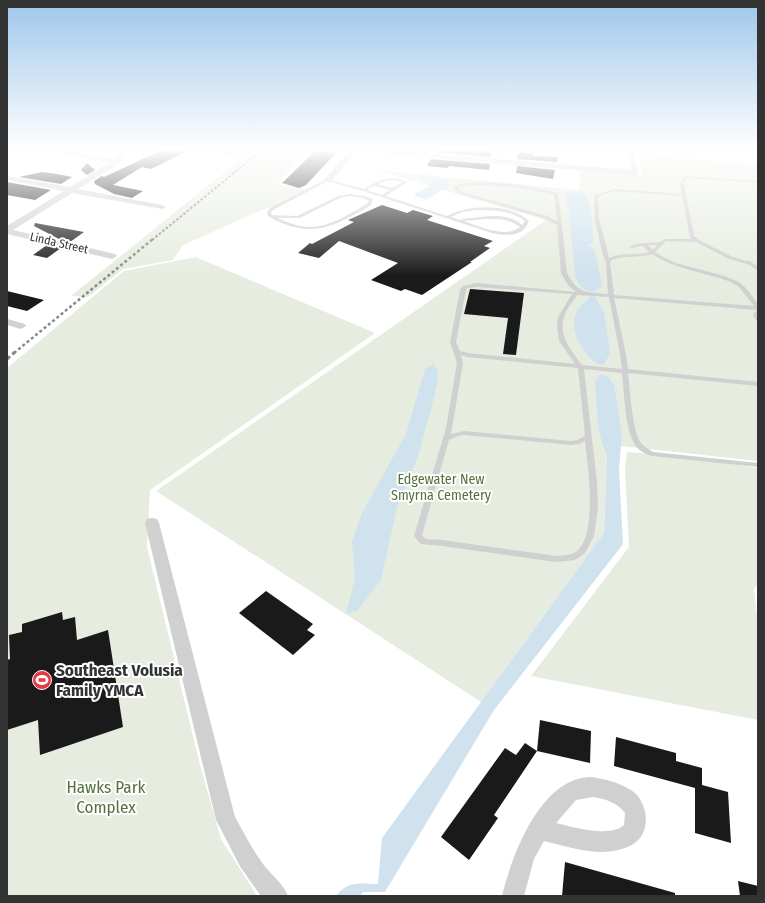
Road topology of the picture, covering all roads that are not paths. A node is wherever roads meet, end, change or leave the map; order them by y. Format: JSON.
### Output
{"nodes":[{"id":1,"x":67,"y":192,"type":"edge"},
{"id":2,"x":82,"y":192,"type":"edge"},
{"id":3,"x":304,"y":192,"type":"edge"},
{"id":4,"x":371,"y":192,"type":"edge"},
{"id":5,"x":389,"y":192,"type":"edge"},
{"id":6,"x":460,"y":192,"type":"edge"},
{"id":7,"x":551,"y":192,"type":"edge"},
{"id":8,"x":607,"y":192,"type":"edge"},
{"id":9,"x":644,"y":192,"type":"edge"},
{"id":10,"x":684,"y":195,"type":"joint"},
{"id":11,"x":383,"y":196,"type":"junction"},
{"id":12,"x":162,"y":207,"type":"dead end"},
{"id":13,"x":270,"y":216,"type":"junction"},
{"id":14,"x":449,"y":216,"type":"junction"},
{"id":15,"x":298,"y":217,"type":"junction"},
{"id":16,"x":461,"y":221,"type":"junction"},
{"id":17,"x":290,"y":224,"type":"junction"},
{"id":18,"x":559,"y":224,"type":"junction"},
{"id":19,"x":523,"y":228,"type":"junction"},
{"id":20,"x":7,"y":231,"type":"edge"},
{"id":21,"x":697,"y":241,"type":"junction"},
{"id":22,"x":661,"y":242,"type":"junction"},
{"id":23,"x":645,"y":245,"type":"junction"},
{"id":24,"x":631,"y":248,"type":"dead end"},
{"id":25,"x":652,"y":252,"type":"junction"},
{"id":26,"x":112,"y":256,"type":"dead end"},
{"id":27,"x":744,"y":260,"type":"dead end"},
{"id":28,"x":608,"y":263,"type":"junction"},
{"id":29,"x":750,"y":264,"type":"junction"},
{"id":30,"x":758,"y":269,"type":"edge"},
{"id":31,"x":578,"y":293,"type":"junction"},
{"id":32,"x":611,"y":296,"type":"junction"},
{"id":33,"x":758,"y":308,"type":"edge"},
{"id":34,"x":758,"y":312,"type":"edge"},
{"id":35,"x":758,"y":319,"type":"edge"},
{"id":36,"x":7,"y":322,"type":"edge"},
{"id":37,"x":21,"y":326,"type":"dead end"},
{"id":38,"x":458,"y":352,"type":"junction"},
{"id":39,"x":467,"y":355,"type":"junction"},
{"id":40,"x":459,"y":360,"type":"junction"},
{"id":41,"x":581,"y":368,"type":"junction"},
{"id":42,"x":624,"y":370,"type":"junction"},
{"id":43,"x":758,"y":384,"type":"edge"},
{"id":44,"x":449,"y":424,"type":"junction"},
{"id":45,"x":464,"y":434,"type":"junction"},
{"id":46,"x":588,"y":437,"type":"junction"},
{"id":47,"x":446,"y":439,"type":"junction"},
{"id":48,"x":758,"y":465,"type":"edge"},
{"id":49,"x":152,"y":523,"type":"dead end"},
{"id":50,"x":539,"y":829,"type":"dead end"},
{"id":51,"x":277,"y":896,"type":"edge"},
{"id":52,"x":513,"y":896,"type":"edge"}],
"edges":[{"from":1,"to":20,"type":"street"},
{"from":2,"to":12,"type":"street"},
{"from":3,"to":13,"type":"lane"},
{"from":4,"to":11,"type":"lane"},
{"from":5,"to":11,"type":"lane"},
{"from":6,"to":18,"type":"lane"},
{"from":7,"to":18,"type":"lane"},
{"from":8,"to":28,"type":"lane"},
{"from":9,"to":10,"type":"lane"},
{"from":10,"to":21,"type":"lane"},
{"from":11,"to":14,"type":"lane"},
{"from":13,"to":15,"type":"lane"},
{"from":13,"to":17,"type":"lane"},
{"from":14,"to":16,"type":"lane"},
{"from":14,"to":19,"type":"lane"},
{"from":15,"to":17,"type":"lane"},
{"from":15,"to":17,"type":"lane"},
{"from":16,"to":19,"type":"lane"},
{"from":16,"to":19,"type":"lane"},
{"from":18,"to":31,"type":"lane"},
{"from":20,"to":26,"type":"street","name":"Linda Street"},
{"from":21,"to":22,"type":"lane"},
{"from":21,"to":29,"type":"lane"},
{"from":22,"to":23,"type":"lane"},
{"from":22,"to":25,"type":"lane"},
{"from":23,"to":24,"type":"lane"},
{"from":23,"to":25,"type":"lane"},
{"from":25,"to":28,"type":"lane"},
{"from":25,"to":33,"type":"lane"},
{"from":27,"to":29,"type":"lane"},
{"from":28,"to":32,"type":"lane"},
{"from":29,"to":30,"type":"lane"},
{"from":31,"to":32,"type":"lane"},
{"from":31,"to":38,"type":"lane"},
{"from":31,"to":41,"type":"lane"},
{"from":32,"to":33,"type":"lane"},
{"from":32,"to":42,"type":"lane"},
{"from":34,"to":35,"type":"lane"},
{"from":36,"to":37,"type":"street"},
{"from":38,"to":39,"type":"lane"},
{"from":38,"to":40,"type":"lane"},
{"from":39,"to":40,"type":"lane"},
{"from":39,"to":41,"type":"lane"},
{"from":40,"to":44,"type":"lane"},
{"from":41,"to":42,"type":"lane"},
{"from":41,"to":46,"type":"lane"},
{"from":42,"to":43,"type":"lane"},
{"from":42,"to":48,"type":"lane"},
{"from":44,"to":45,"type":"lane"},
{"from":44,"to":47,"type":"lane"},
{"from":45,"to":46,"type":"lane"},
{"from":45,"to":47,"type":"lane"},
{"from":46,"to":47,"type":"lane"},
{"from":49,"to":51,"type":"street"},
{"from":50,"to":52,"type":"street"}]}
